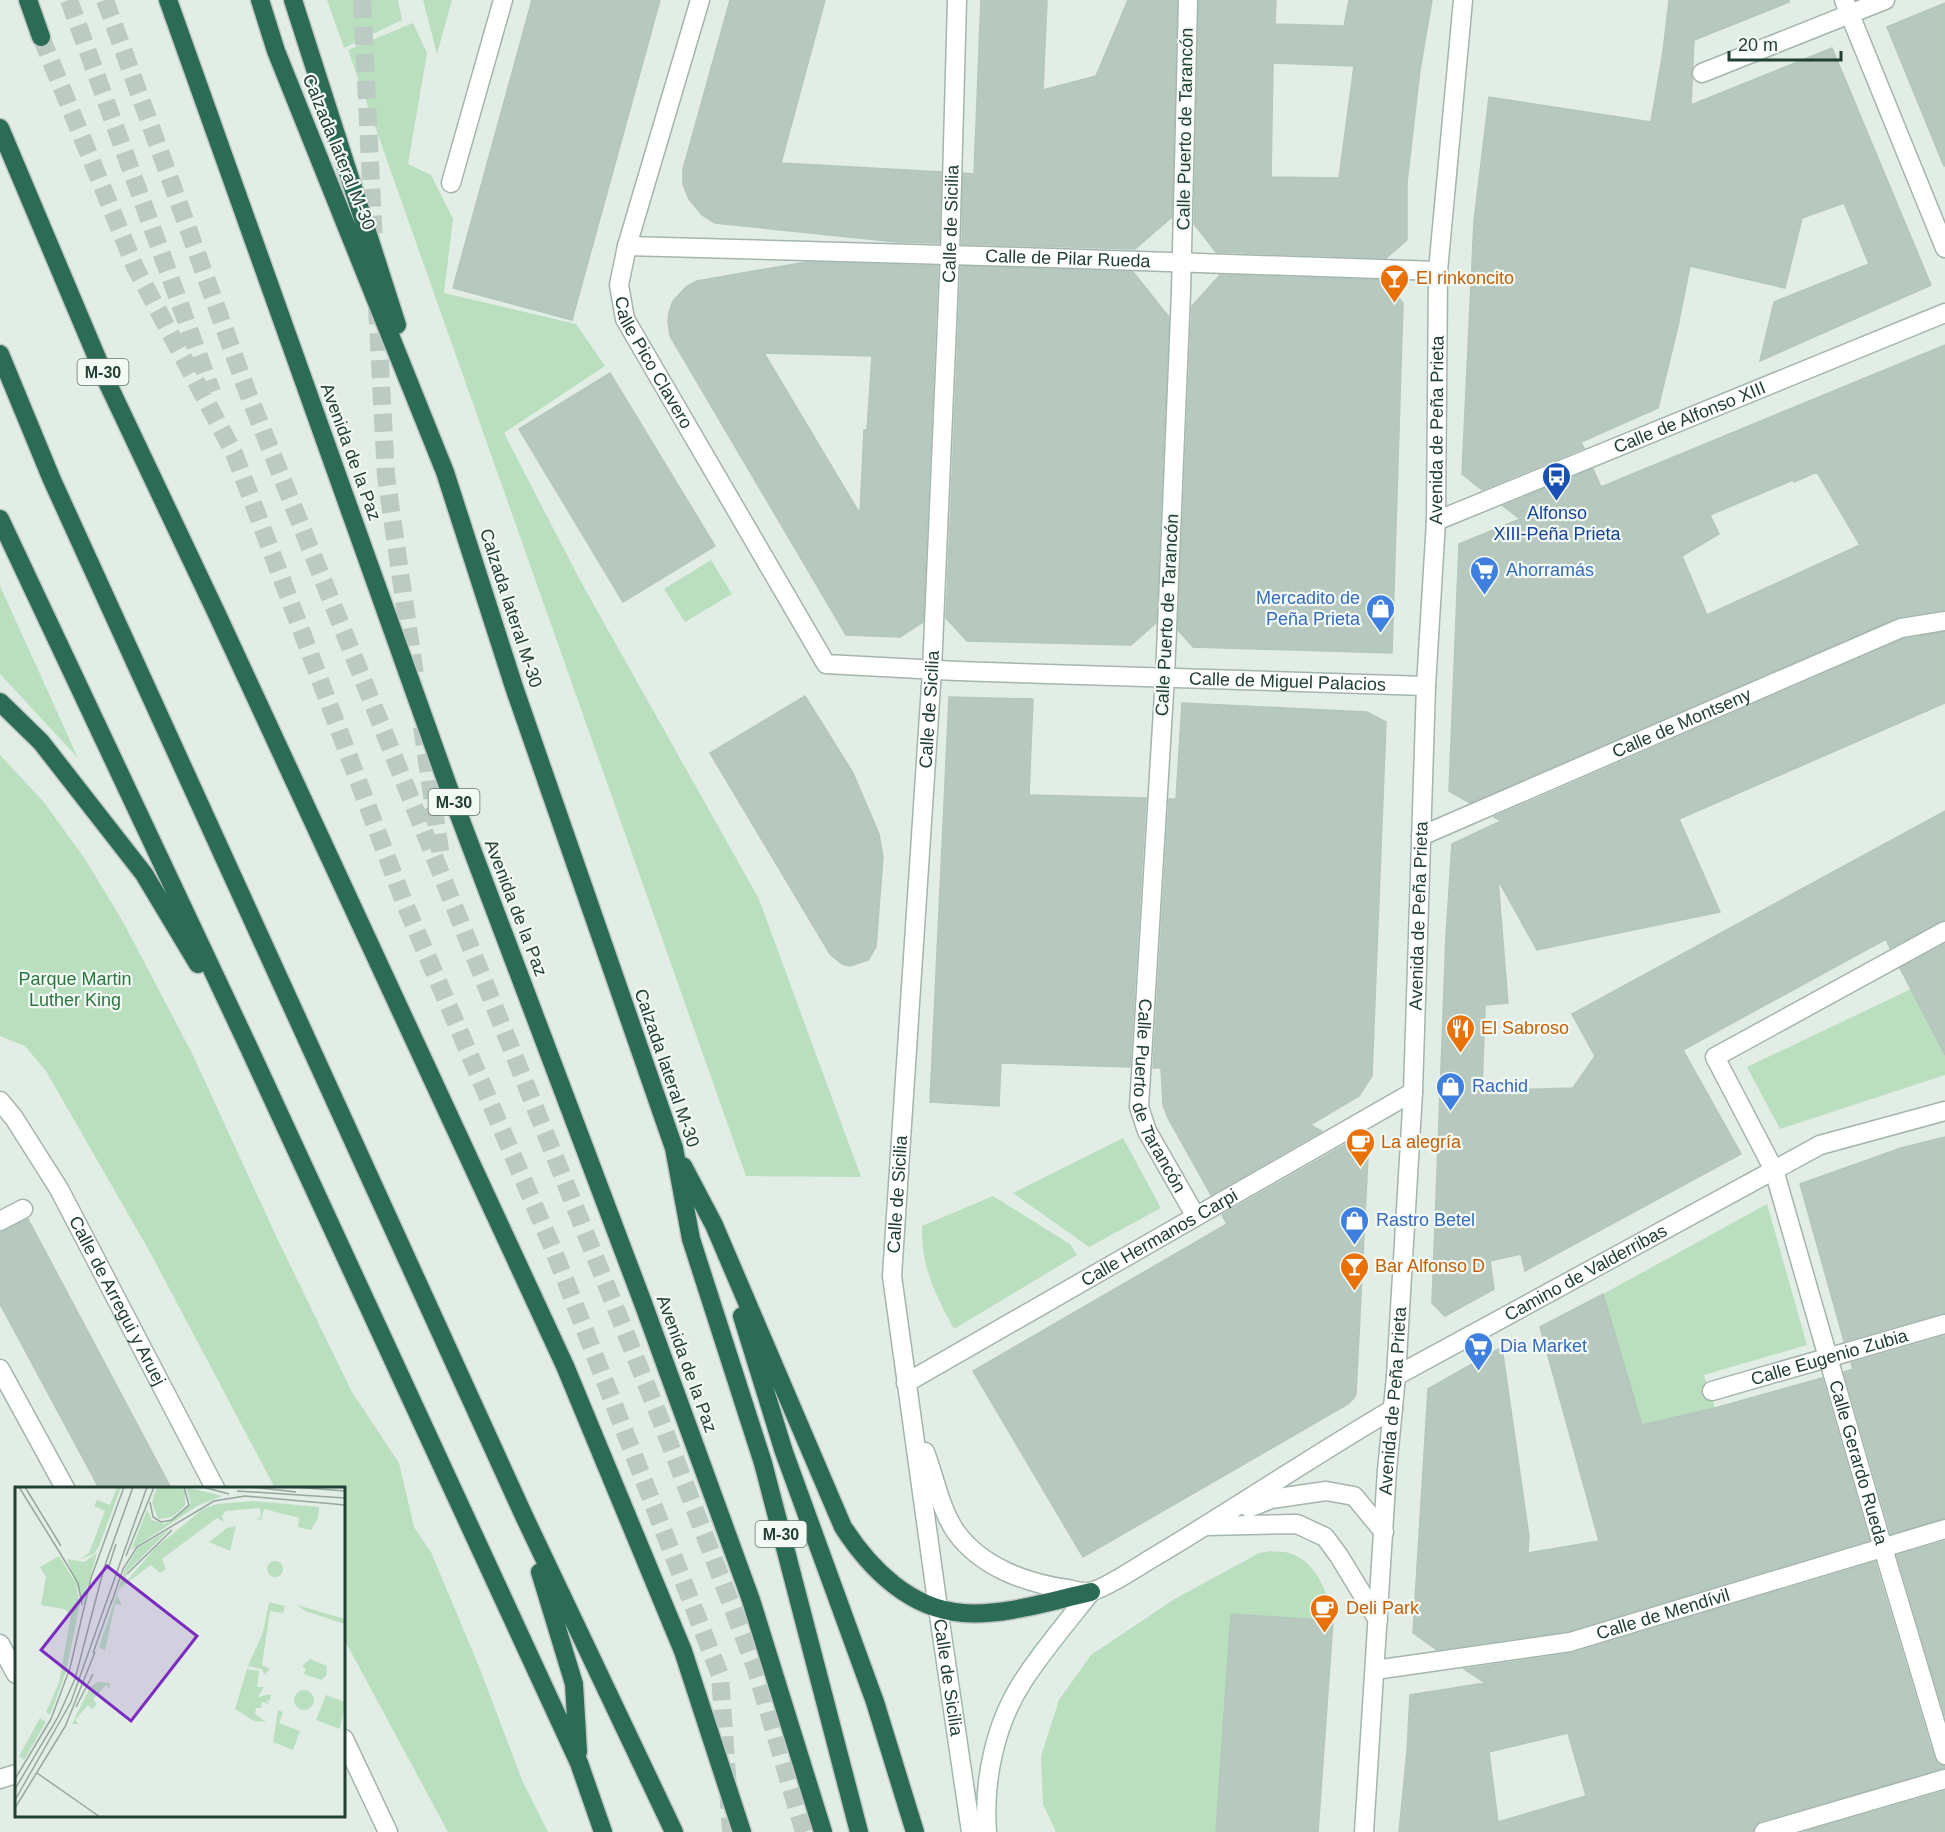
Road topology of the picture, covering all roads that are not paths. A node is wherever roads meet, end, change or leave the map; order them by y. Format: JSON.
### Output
{"nodes":[{"id":1,"x":28,"y":0,"type":"edge"},
{"id":2,"x":168,"y":0,"type":"edge"},
{"id":3,"x":260,"y":0,"type":"edge"},
{"id":4,"x":293,"y":0,"type":"edge"},
{"id":5,"x":503,"y":0,"type":"edge"},
{"id":6,"x":700,"y":0,"type":"edge"},
{"id":7,"x":957,"y":0,"type":"edge"},
{"id":8,"x":1188,"y":0,"type":"edge"},
{"id":9,"x":1463,"y":0,"type":"edge"},
{"id":10,"x":1885,"y":0,"type":"edge"},
{"id":11,"x":1846,"y":7,"type":"edge"},
{"id":12,"x":41,"y":37,"type":"tunnel mouth"},
{"id":13,"x":1702,"y":73,"type":"dead end"},
{"id":14,"x":0,"y":128,"type":"edge"},
{"id":15,"x":451,"y":183,"type":"dead end"},
{"id":16,"x":627,"y":246,"type":"junction"},
{"id":17,"x":1945,"y":248,"type":"edge"},
{"id":18,"x":951,"y":254,"type":"junction"},
{"id":19,"x":1182,"y":264,"type":"junction"},
{"id":20,"x":1438,"y":271,"type":"junction"},
{"id":21,"x":1945,"y":313,"type":"edge"},
{"id":22,"x":0,"y":354,"type":"edge"},
{"id":23,"x":445,"y":472,"type":"junction"},
{"id":24,"x":0,"y":519,"type":"edge"},
{"id":25,"x":1436,"y":521,"type":"junction"},
{"id":26,"x":1945,"y":621,"type":"edge"},
{"id":27,"x":826,"y":664,"type":"joint"},
{"id":28,"x":932,"y":670,"type":"junction"},
{"id":29,"x":1165,"y":676,"type":"junction"},
{"id":30,"x":1426,"y":686,"type":"junction"},
{"id":31,"x":0,"y":702,"type":"edge"},
{"id":32,"x":1421,"y":836,"type":"junction"},
{"id":33,"x":1945,"y":931,"type":"edge"},
{"id":34,"x":249,"y":1048,"type":"junction"},
{"id":35,"x":1413,"y":1092,"type":"junction"},
{"id":36,"x":0,"y":1101,"type":"edge"},
{"id":37,"x":1945,"y":1111,"type":"edge"},
{"id":38,"x":674,"y":1148,"type":"junction"},
{"id":39,"x":1774,"y":1170,"type":"junction"},
{"id":40,"x":23,"y":1209,"type":"dead end"},
{"id":41,"x":1194,"y":1215,"type":"junction"},
{"id":42,"x":0,"y":1221,"type":"edge"},
{"id":43,"x":714,"y":1225,"type":"junction"},
{"id":44,"x":1945,"y":1324,"type":"edge"},
{"id":45,"x":1828,"y":1357,"type":"junction"},
{"id":46,"x":0,"y":1369,"type":"edge"},
{"id":47,"x":1396,"y":1376,"type":"junction"},
{"id":48,"x":906,"y":1383,"type":"junction"},
{"id":49,"x":1712,"y":1391,"type":"dead end"},
{"id":50,"x":1393,"y":1408,"type":"junction"},
{"id":51,"x":912,"y":1417,"type":"junction"},
{"id":52,"x":64,"y":1487,"type":"edge"},
{"id":53,"x":214,"y":1487,"type":"edge"},
{"id":54,"x":524,"y":1516,"type":"junction"},
{"id":55,"x":1207,"y":1526,"type":"junction"},
{"id":56,"x":1945,"y":1529,"type":"edge"},
{"id":57,"x":1384,"y":1532,"type":"junction"},
{"id":58,"x":1883,"y":1548,"type":"junction"},
{"id":59,"x":1091,"y":1592,"type":"junction"},
{"id":60,"x":938,"y":1608,"type":"junction"},
{"id":61,"x":1378,"y":1620,"type":"junction"},
{"id":62,"x":0,"y":1644,"type":"edge"},
{"id":63,"x":1375,"y":1670,"type":"junction"},
{"id":64,"x":15,"y":1672,"type":"edge"},
{"id":65,"x":345,"y":1741,"type":"edge"},
{"id":66,"x":1945,"y":1755,"type":"edge"},
{"id":67,"x":579,"y":1763,"type":"junction"},
{"id":68,"x":15,"y":1774,"type":"edge"},
{"id":69,"x":0,"y":1779,"type":"edge"},
{"id":70,"x":1945,"y":1779,"type":"edge"},
{"id":71,"x":388,"y":1832,"type":"edge"},
{"id":72,"x":603,"y":1832,"type":"edge"},
{"id":73,"x":674,"y":1832,"type":"edge"},
{"id":74,"x":742,"y":1832,"type":"edge"},
{"id":75,"x":823,"y":1832,"type":"edge"},
{"id":76,"x":859,"y":1832,"type":"edge"},
{"id":77,"x":915,"y":1832,"type":"edge"},
{"id":78,"x":971,"y":1832,"type":"edge"},
{"id":79,"x":987,"y":1832,"type":"edge"},
{"id":80,"x":1364,"y":1832,"type":"edge"},
{"id":81,"x":1764,"y":1832,"type":"edge"}],
"edges":[{"from":1,"to":12,"type":"highway"},
{"from":2,"to":75,"type":"highway","name":"Avenida de la Paz","number":"M-30"},
{"from":3,"to":23,"type":"highway","name":"Calzada lateral M-30","number":"M-30"},
{"from":4,"to":23,"type":"highway"},
{"from":5,"to":15,"type":"street"},
{"from":6,"to":16,"type":"street","name":"Calle Pico Clavero"},
{"from":7,"to":18,"type":"street","name":"Calle de Sicilia"},
{"from":8,"to":19,"type":"street","name":"Calle Puerto de Tarancón"},
{"from":9,"to":20,"type":"street","name":"Avenida de Peña Prieta"},
{"from":10,"to":11,"type":"street"},
{"from":11,"to":13,"type":"street"},
{"from":11,"to":17,"type":"street"},
{"from":14,"to":74,"type":"highway","number":"M-30"},
{"from":16,"to":18,"type":"street","name":"Calle de Pilar Rueda"},
{"from":16,"to":27,"type":"street","name":"Calle Pico Clavero"},
{"from":18,"to":19,"type":"street","name":"Calle de Pilar Rueda"},
{"from":18,"to":28,"type":"street","name":"Calle de Sicilia"},
{"from":19,"to":20,"type":"street","name":"Calle de Pilar Rueda"},
{"from":19,"to":29,"type":"street","name":"Calle Puerto de Tarancón"},
{"from":20,"to":25,"type":"street","name":"Avenida de Peña Prieta"},
{"from":21,"to":25,"type":"street","name":"Calle de Alfonso XIII"},
{"from":22,"to":54,"type":"highway"},
{"from":23,"to":38,"type":"highway","name":"Calzada lateral M-30","number":"M-30"},
{"from":24,"to":34,"type":"highway"},
{"from":25,"to":30,"type":"street","name":"Avenida de Peña Prieta"},
{"from":26,"to":32,"type":"street","name":"Calle de Montseny"},
{"from":27,"to":28,"type":"street","name":"Calle de Miguel Palacios"},
{"from":28,"to":29,"type":"street","name":"Calle de Miguel Palacios"},
{"from":28,"to":48,"type":"street","name":"Calle de Sicilia"},
{"from":29,"to":30,"type":"street","name":"Calle de Miguel Palacios"},
{"from":29,"to":41,"type":"street","name":"Calle Puerto de Tarancón"},
{"from":30,"to":32,"type":"street","name":"Avenida de Peña Prieta"},
{"from":31,"to":34,"type":"highway"},
{"from":32,"to":35,"type":"street","name":"Avenida de Peña Prieta"},
{"from":33,"to":39,"type":"street"},
{"from":34,"to":67,"type":"highway"},
{"from":35,"to":41,"type":"street","name":"Calle Hermanos Carpi"},
{"from":35,"to":47,"type":"street","name":"Avenida de Peña Prieta"},
{"from":36,"to":53,"type":"street","name":"Calle de Arregui y Aruej"},
{"from":37,"to":39,"type":"street","name":"Camino de Valderribas"},
{"from":38,"to":43,"type":"highway"},
{"from":38,"to":76,"type":"highway","name":"Calzada lateral M-30","number":"M-30"},
{"from":39,"to":45,"type":"street","name":"Calle Gerardo Rueda"},
{"from":39,"to":47,"type":"street","name":"Camino de Valderribas"},
{"from":40,"to":42,"type":"street"},
{"from":41,"to":48,"type":"street","name":"Calle Hermanos Carpi"},
{"from":43,"to":60,"type":"highway"},
{"from":43,"to":77,"type":"highway"},
{"from":44,"to":45,"type":"street","name":"Calle Eugenio Zubia"},
{"from":45,"to":49,"type":"street","name":"Calle Eugenio Zubia"},
{"from":45,"to":58,"type":"street","name":"Calle Gerardo Rueda"},
{"from":46,"to":52,"type":"street"},
{"from":47,"to":50,"type":"street","name":"Avenida de Peña Prieta"},
{"from":48,"to":51,"type":"street","name":"Calle de Sicilia"},
{"from":50,"to":55,"type":"street"},
{"from":50,"to":57,"type":"street","name":"Avenida de Peña Prieta"},
{"from":51,"to":59,"type":"street","name":"Calle de Sicilia"},
{"from":51,"to":60,"type":"street","name":"Calle de Sicilia"},
{"from":54,"to":67,"type":"highway"},
{"from":54,"to":73,"type":"highway"},
{"from":55,"to":57,"type":"street"},
{"from":55,"to":59,"type":"street"},
{"from":55,"to":61,"type":"street"},
{"from":56,"to":58,"type":"street","name":"Calle de Mendívil"},
{"from":57,"to":61,"type":"street","name":"Avenida de Peña Prieta"},
{"from":58,"to":63,"type":"street","name":"Calle de Mendívil"},
{"from":58,"to":66,"type":"street","name":"Calle Gerardo Rueda"},
{"from":59,"to":60,"type":"highway"},
{"from":59,"to":79,"type":"street"},
{"from":60,"to":78,"type":"street","name":"Calle de Sicilia"},
{"from":61,"to":63,"type":"street","name":"Avenida de Peña Prieta"},
{"from":62,"to":64,"type":"street"},
{"from":63,"to":80,"type":"street","name":"Avenida de Peña Prieta"},
{"from":65,"to":71,"type":"street"},
{"from":67,"to":72,"type":"highway"},
{"from":68,"to":69,"type":"street"},
{"from":70,"to":81,"type":"street"}]}
